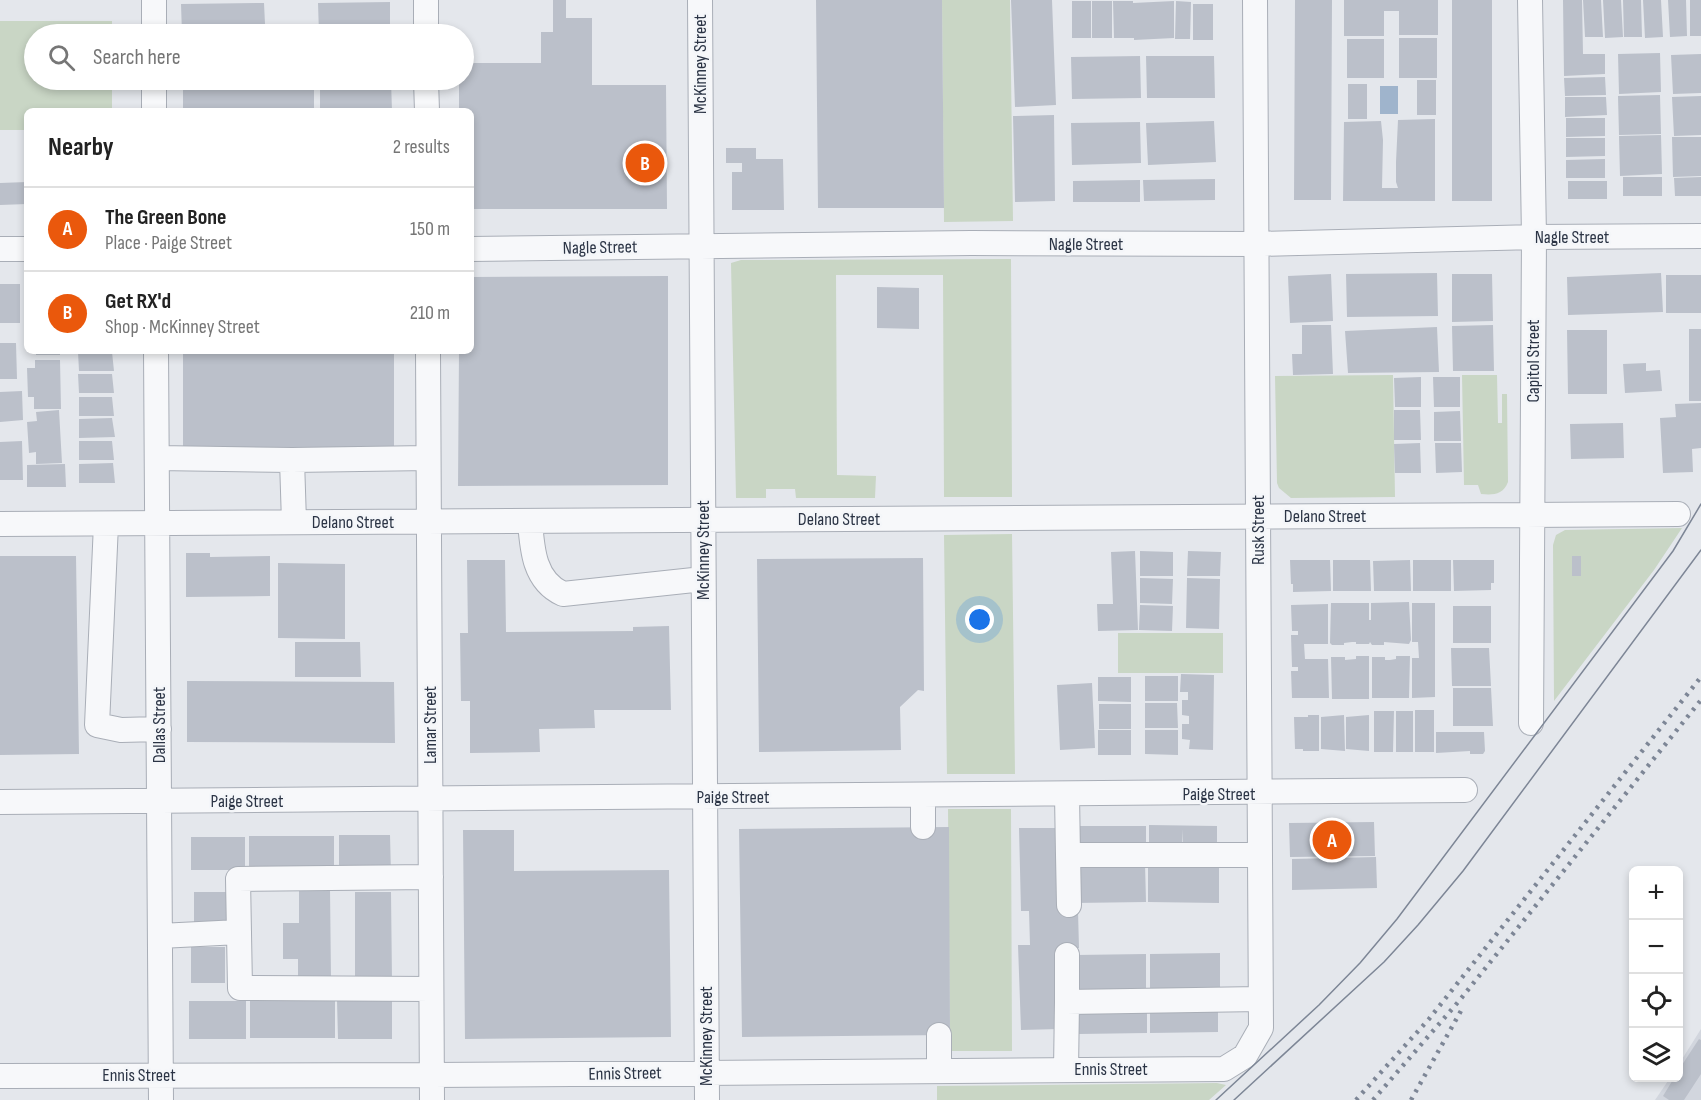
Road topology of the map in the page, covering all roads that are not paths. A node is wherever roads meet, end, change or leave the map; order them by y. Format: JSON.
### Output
{"nodes":[{"id":1,"x":154,"y":0,"type":"edge"},
{"id":2,"x":426,"y":0,"type":"edge"},
{"id":3,"x":700,"y":0,"type":"edge"},
{"id":4,"x":1255,"y":0,"type":"edge"},
{"id":5,"x":1530,"y":0,"type":"edge"},
{"id":6,"x":154,"y":24,"type":"edge"},
{"id":7,"x":426,"y":24,"type":"edge"},
{"id":8,"x":154,"y":90,"type":"edge"},
{"id":9,"x":426,"y":90,"type":"edge"},
{"id":10,"x":154,"y":108,"type":"edge"},
{"id":11,"x":427,"y":108,"type":"edge"},
{"id":12,"x":1701,"y":236,"type":"edge"},
{"id":13,"x":1534,"y":237,"type":"junction"},
{"id":14,"x":1256,"y":244,"type":"junction"},
{"id":15,"x":701,"y":246,"type":"junction"},
{"id":16,"x":0,"y":249,"type":"edge"},
{"id":17,"x":24,"y":249,"type":"edge"},
{"id":18,"x":474,"y":249,"type":"edge"},
{"id":19,"x":156,"y":354,"type":"edge"},
{"id":20,"x":428,"y":354,"type":"edge"},
{"id":21,"x":158,"y":458,"type":"junction"},
{"id":22,"x":428,"y":458,"type":"junction"},
{"id":23,"x":292,"y":460,"type":"junction"},
{"id":24,"x":1678,"y":514,"type":"dead end"},
{"id":25,"x":1532,"y":515,"type":"junction"},
{"id":26,"x":1258,"y":516,"type":"junction"},
{"id":27,"x":703,"y":520,"type":"junction"},
{"id":28,"x":531,"y":521,"type":"junction"},
{"id":29,"x":294,"y":522,"type":"junction"},
{"id":30,"x":429,"y":522,"type":"junction"},
{"id":31,"x":158,"y":523,"type":"junction"},
{"id":32,"x":0,"y":524,"type":"edge"},
{"id":33,"x":106,"y":524,"type":"junction"},
{"id":34,"x":703,"y":579,"type":"junction"},
{"id":35,"x":1532,"y":723,"type":"dead end"},
{"id":36,"x":159,"y":729,"type":"junction"},
{"id":37,"x":1465,"y":790,"type":"dead end"},
{"id":38,"x":1258,"y":794,"type":"junction"},
{"id":39,"x":1067,"y":795,"type":"junction"},
{"id":40,"x":923,"y":796,"type":"junction"},
{"id":41,"x":704,"y":797,"type":"junction"},
{"id":42,"x":430,"y":800,"type":"junction"},
{"id":43,"x":159,"y":801,"type":"junction"},
{"id":44,"x":0,"y":802,"type":"edge"},
{"id":45,"x":923,"y":827,"type":"dead end"},
{"id":46,"x":1068,"y":855,"type":"junction"},
{"id":47,"x":1259,"y":855,"type":"junction"},
{"id":48,"x":431,"y":877,"type":"junction"},
{"id":49,"x":1069,"y":905,"type":"dead end"},
{"id":50,"x":239,"y":932,"type":"junction"},
{"id":51,"x":160,"y":936,"type":"junction"},
{"id":52,"x":1067,"y":955,"type":"dead end"},
{"id":53,"x":431,"y":989,"type":"junction"},
{"id":54,"x":1260,"y":999,"type":"junction"},
{"id":55,"x":1067,"y":1002,"type":"junction"},
{"id":56,"x":939,"y":1035,"type":"dead end"},
{"id":57,"x":1245,"y":1056,"type":"joint"},
{"id":58,"x":939,"y":1070,"type":"junction"},
{"id":59,"x":1066,"y":1070,"type":"junction"},
{"id":60,"x":706,"y":1072,"type":"junction"},
{"id":61,"x":161,"y":1074,"type":"junction"},
{"id":62,"x":432,"y":1075,"type":"junction"},
{"id":63,"x":0,"y":1076,"type":"edge"},
{"id":64,"x":161,"y":1100,"type":"edge"},
{"id":65,"x":432,"y":1100,"type":"edge"},
{"id":66,"x":707,"y":1100,"type":"edge"}],
"edges":[{"from":1,"to":6,"type":"street"},
{"from":2,"to":7,"type":"street"},
{"from":3,"to":15,"type":"street","name":"McKinney Street"},
{"from":4,"to":14,"type":"street","name":"Rusk Street"},
{"from":5,"to":13,"type":"street","name":"Capitol Street"},
{"from":8,"to":10,"type":"street"},
{"from":9,"to":11,"type":"street"},
{"from":12,"to":13,"type":"street","name":"Nagle Street"},
{"from":13,"to":14,"type":"street","name":"Nagle Street"},
{"from":13,"to":25,"type":"street","name":"Capitol Street"},
{"from":14,"to":15,"type":"street","name":"Nagle Street"},
{"from":14,"to":26,"type":"street","name":"Rusk Street"},
{"from":15,"to":18,"type":"street","name":"Nagle Street"},
{"from":15,"to":27,"type":"street","name":"McKinney Street"},
{"from":16,"to":17,"type":"street"},
{"from":19,"to":21,"type":"street","name":"Dallas Street"},
{"from":20,"to":22,"type":"street","name":"Lamar Street"},
{"from":21,"to":23,"type":"street"},
{"from":21,"to":31,"type":"street","name":"Dallas Street"},
{"from":22,"to":23,"type":"street"},
{"from":22,"to":30,"type":"street","name":"Lamar Street"},
{"from":23,"to":29,"type":"street"},
{"from":24,"to":25,"type":"street","name":"Delano Street"},
{"from":25,"to":26,"type":"street","name":"Delano Street"},
{"from":25,"to":35,"type":"street","name":"Capitol Street"},
{"from":26,"to":27,"type":"street","name":"Delano Street"},
{"from":26,"to":38,"type":"street","name":"Rusk Street"},
{"from":27,"to":28,"type":"street","name":"Delano Street"},
{"from":27,"to":34,"type":"street","name":"McKinney Street"},
{"from":28,"to":30,"type":"street","name":"Delano Street"},
{"from":28,"to":34,"type":"street"},
{"from":29,"to":30,"type":"street","name":"Delano Street"},
{"from":29,"to":31,"type":"street","name":"Delano Street"},
{"from":30,"to":42,"type":"street","name":"Lamar Street"},
{"from":31,"to":33,"type":"street","name":"Delano Street"},
{"from":31,"to":36,"type":"street","name":"Dallas Street"},
{"from":32,"to":33,"type":"street","name":"Delano Street"},
{"from":33,"to":36,"type":"street"},
{"from":34,"to":41,"type":"street","name":"McKinney Street"},
{"from":36,"to":43,"type":"street","name":"Dallas Street"},
{"from":37,"to":38,"type":"street","name":"Paige Street"},
{"from":38,"to":39,"type":"street","name":"Paige Street"},
{"from":38,"to":47,"type":"street","name":"Rusk Street"},
{"from":39,"to":40,"type":"street","name":"Paige Street"},
{"from":39,"to":46,"type":"street"},
{"from":40,"to":41,"type":"street","name":"Paige Street"},
{"from":40,"to":45,"type":"street"},
{"from":41,"to":42,"type":"street","name":"Paige Street"},
{"from":41,"to":60,"type":"street","name":"McKinney Street"},
{"from":42,"to":43,"type":"street","name":"Paige Street"},
{"from":42,"to":48,"type":"street","name":"Lamar Street"},
{"from":43,"to":44,"type":"street","name":"Paige Street"},
{"from":43,"to":51,"type":"street","name":"Dallas Street"},
{"from":46,"to":47,"type":"street"},
{"from":46,"to":49,"type":"street"},
{"from":47,"to":54,"type":"street","name":"Rusk Street"},
{"from":48,"to":50,"type":"street"},
{"from":48,"to":53,"type":"street","name":"Lamar Street"},
{"from":50,"to":51,"type":"street"},
{"from":50,"to":53,"type":"street"},
{"from":51,"to":61,"type":"street","name":"Dallas Street"},
{"from":52,"to":55,"type":"street"},
{"from":53,"to":62,"type":"street","name":"Lamar Street"},
{"from":54,"to":55,"type":"street"},
{"from":54,"to":57,"type":"street","name":"Rusk Street"},
{"from":55,"to":59,"type":"street"},
{"from":56,"to":58,"type":"street"},
{"from":57,"to":59,"type":"street","name":"Ennis Street"},
{"from":58,"to":59,"type":"street","name":"Ennis Street"},
{"from":58,"to":60,"type":"street","name":"Ennis Street"},
{"from":60,"to":62,"type":"street","name":"Ennis Street"},
{"from":60,"to":66,"type":"street","name":"McKinney Street"},
{"from":61,"to":62,"type":"street","name":"Ennis Street"},
{"from":61,"to":63,"type":"street","name":"Ennis Street"},
{"from":61,"to":64,"type":"street","name":"Dallas Street"},
{"from":62,"to":65,"type":"street","name":"Lamar Street"}]}
